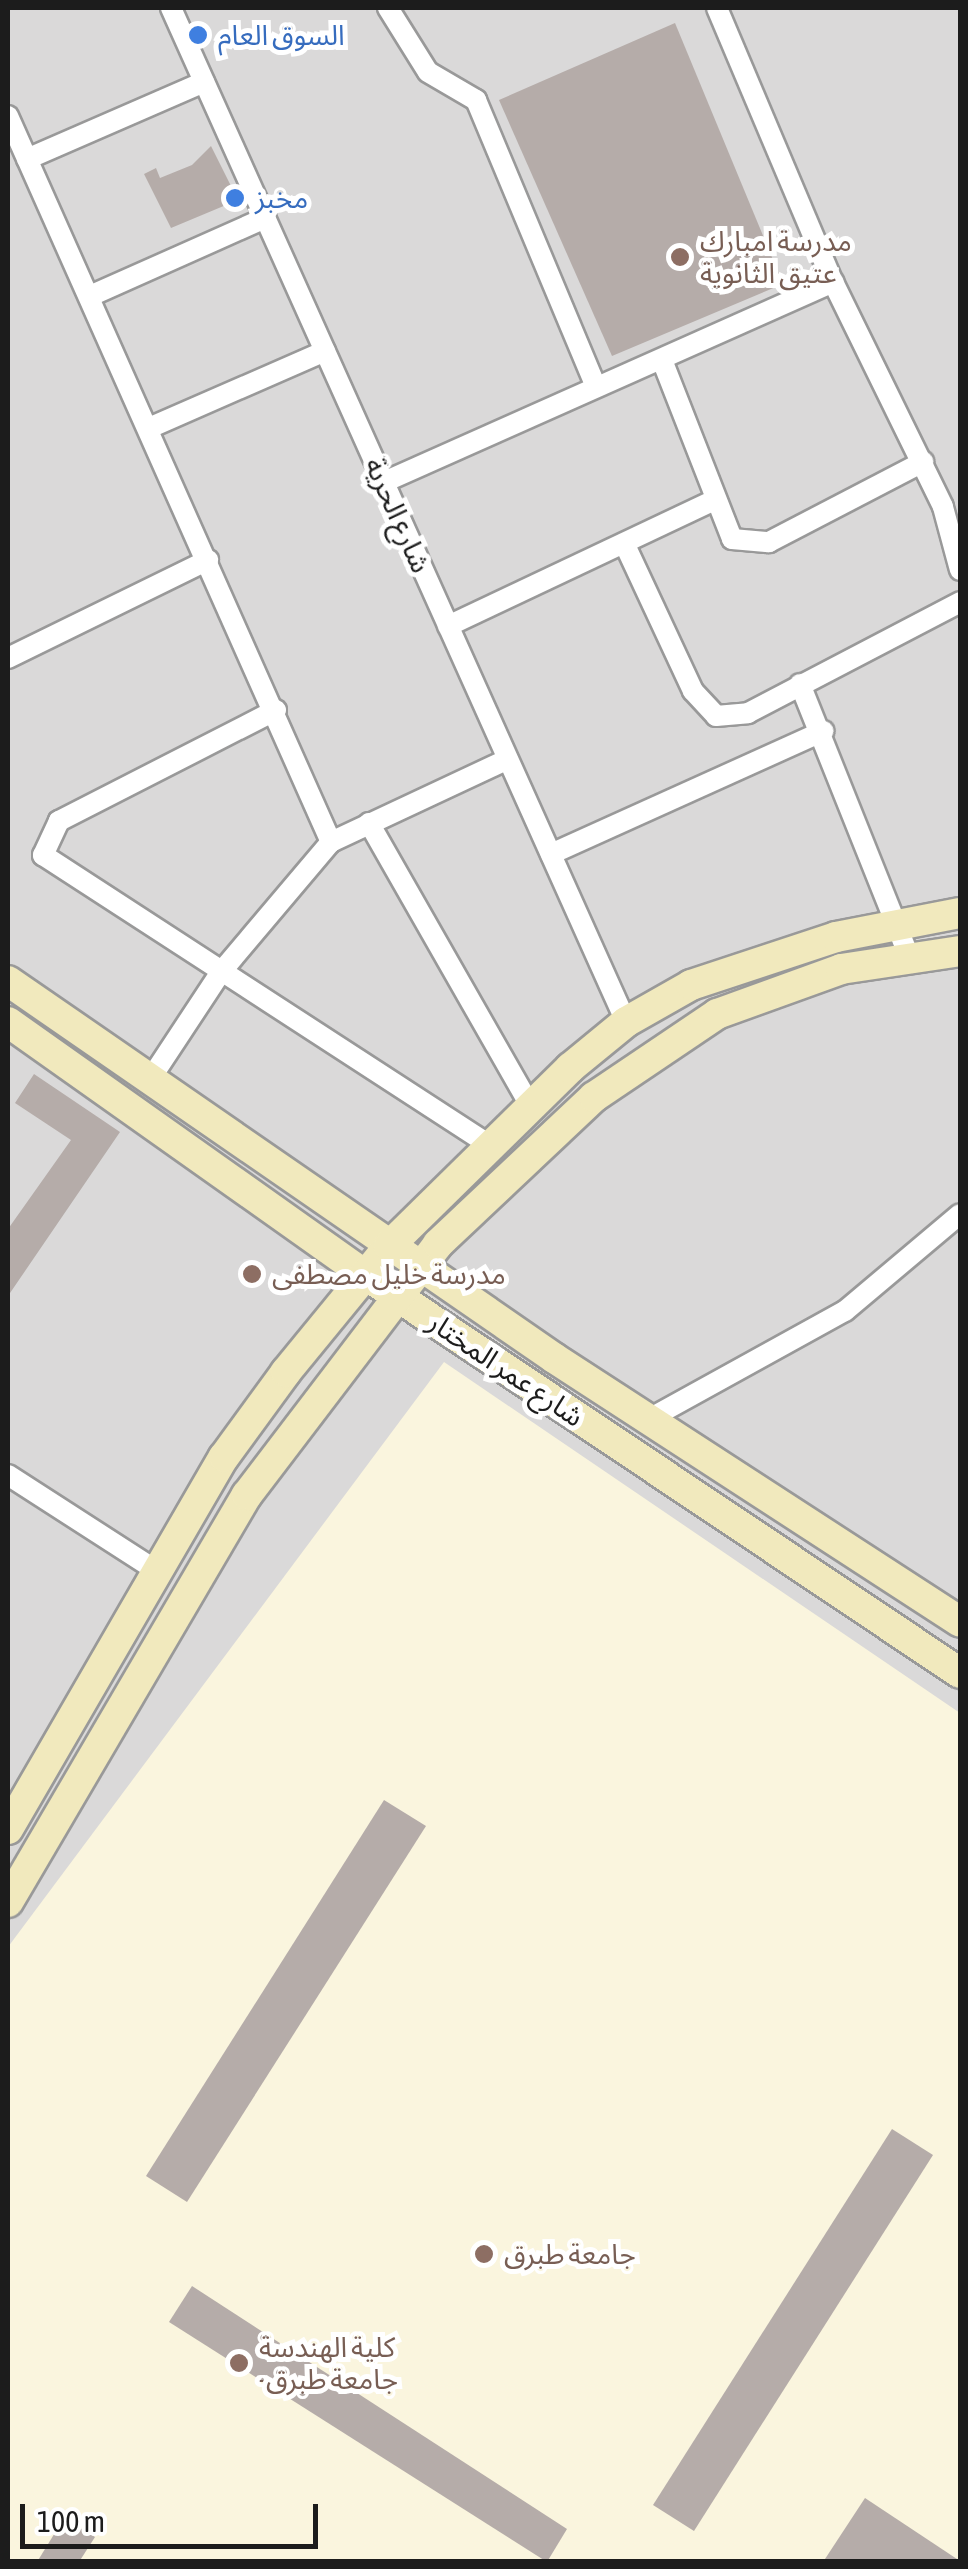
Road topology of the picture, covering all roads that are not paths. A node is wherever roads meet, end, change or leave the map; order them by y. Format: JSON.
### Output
{"nodes":[{"id":1,"x":170,"y":8,"type":"edge"},
{"id":2,"x":388,"y":8,"type":"edge"},
{"id":3,"x":717,"y":8,"type":"edge"},
{"id":4,"x":204,"y":82,"type":"junction"},
{"id":5,"x":8,"y":116,"type":"edge"},
{"id":6,"x":27,"y":159,"type":"junction"},
{"id":7,"x":265,"y":218,"type":"junction"},
{"id":8,"x":834,"y":282,"type":"junction"},
{"id":9,"x":90,"y":296,"type":"junction"},
{"id":10,"x":325,"y":352,"type":"junction"},
{"id":11,"x":662,"y":360,"type":"junction"},
{"id":12,"x":596,"y":387,"type":"junction"},
{"id":13,"x":149,"y":428,"type":"junction"},
{"id":14,"x":923,"y":462,"type":"junction"},
{"id":15,"x":384,"y":482,"type":"junction"},
{"id":16,"x":713,"y":501,"type":"junction"},
{"id":17,"x":952,"y":506,"type":"edge"},
{"id":18,"x":625,"y":545,"type":"junction"},
{"id":19,"x":208,"y":560,"type":"junction"},
{"id":20,"x":960,"y":570,"type":"edge"},
{"id":21,"x":960,"y":602,"type":"edge"},
{"id":22,"x":448,"y":626,"type":"junction"},
{"id":23,"x":8,"y":658,"type":"edge"},
{"id":24,"x":800,"y":684,"type":"junction"},
{"id":25,"x":276,"y":710,"type":"junction"},
{"id":26,"x":824,"y":731,"type":"junction"},
{"id":27,"x":508,"y":760,"type":"junction"},
{"id":28,"x":370,"y":823,"type":"junction"},
{"id":29,"x":331,"y":842,"type":"junction"},
{"id":30,"x":551,"y":854,"type":"junction"},
{"id":31,"x":960,"y":913,"type":"edge"},
{"id":32,"x":898,"y":926,"type":"junction"},
{"id":33,"x":960,"y":951,"type":"edge"},
{"id":34,"x":909,"y":957,"type":"junction"},
{"id":35,"x":221,"y":972,"type":"junction"},
{"id":36,"x":8,"y":981,"type":"edge"},
{"id":37,"x":8,"y":1022,"type":"edge"},
{"id":38,"x":626,"y":1022,"type":"junction"},
{"id":39,"x":151,"y":1078,"type":"junction"},
{"id":40,"x":531,"y":1107,"type":"junction"},
{"id":41,"x":491,"y":1146,"type":"junction"},
{"id":42,"x":960,"y":1214,"type":"edge"},
{"id":43,"x":388,"y":1246,"type":"junction"},
{"id":44,"x":418,"y":1266,"type":"junction"},
{"id":45,"x":364,"y":1274,"type":"junction"},
{"id":46,"x":396,"y":1295,"type":"junction"},
{"id":47,"x":649,"y":1419,"type":"junction"},
{"id":48,"x":8,"y":1475,"type":"edge"},
{"id":49,"x":157,"y":1571,"type":"junction"},
{"id":50,"x":960,"y":1622,"type":"edge"},
{"id":51,"x":960,"y":1673,"type":"edge"},
{"id":52,"x":8,"y":1828,"type":"edge"},
{"id":53,"x":8,"y":1902,"type":"edge"}],
"edges":[{"from":1,"to":4,"type":"street","name":"شارع الحرية"},
{"from":2,"to":12,"type":"street"},
{"from":3,"to":8,"type":"street"},
{"from":4,"to":6,"type":"street"},
{"from":4,"to":7,"type":"street","name":"شارع الحرية"},
{"from":5,"to":6,"type":"street"},
{"from":6,"to":9,"type":"street"},
{"from":7,"to":9,"type":"street"},
{"from":7,"to":10,"type":"street","name":"شارع الحرية"},
{"from":8,"to":11,"type":"street"},
{"from":8,"to":14,"type":"street"},
{"from":9,"to":13,"type":"street"},
{"from":10,"to":13,"type":"street"},
{"from":10,"to":15,"type":"street","name":"شارع الحرية"},
{"from":11,"to":12,"type":"street"},
{"from":11,"to":16,"type":"street"},
{"from":12,"to":15,"type":"street"},
{"from":13,"to":19,"type":"street"},
{"from":14,"to":16,"type":"street"},
{"from":14,"to":17,"type":"street"},
{"from":15,"to":22,"type":"street","name":"شارع الحرية"},
{"from":16,"to":18,"type":"street"},
{"from":17,"to":20,"type":"street"},
{"from":18,"to":22,"type":"street"},
{"from":18,"to":24,"type":"street"},
{"from":19,"to":23,"type":"street"},
{"from":19,"to":25,"type":"street"},
{"from":21,"to":24,"type":"street"},
{"from":22,"to":27,"type":"street","name":"شارع الحرية"},
{"from":24,"to":26,"type":"street"},
{"from":25,"to":29,"type":"street"},
{"from":25,"to":35,"type":"street"},
{"from":26,"to":30,"type":"street"},
{"from":26,"to":32,"type":"street"},
{"from":27,"to":28,"type":"street"},
{"from":27,"to":30,"type":"street","name":"شارع الحرية"},
{"from":28,"to":29,"type":"street"},
{"from":28,"to":40,"type":"street"},
{"from":29,"to":35,"type":"street"},
{"from":30,"to":38,"type":"street","name":"شارع الحرية"},
{"from":31,"to":32,"type":"street"},
{"from":32,"to":34,"type":"street"},
{"from":32,"to":38,"type":"street"},
{"from":33,"to":34,"type":"street"},
{"from":34,"to":44,"type":"street"},
{"from":35,"to":39,"type":"street"},
{"from":35,"to":41,"type":"street"},
{"from":36,"to":39,"type":"street","name":"شارع عمر المختار"},
{"from":37,"to":45,"type":"street","name":"شارع عمر المختار"},
{"from":38,"to":40,"type":"street"},
{"from":39,"to":43,"type":"street","name":"شارع عمر المختار"},
{"from":40,"to":41,"type":"street"},
{"from":41,"to":43,"type":"street"},
{"from":42,"to":47,"type":"street"},
{"from":43,"to":44,"type":"street","name":"شارع عمر المختار"},
{"from":43,"to":45,"type":"street"},
{"from":44,"to":46,"type":"street"},
{"from":44,"to":47,"type":"street","name":"شارع عمر المختار"},
{"from":45,"to":46,"type":"street","name":"شارع عمر المختار"},
{"from":45,"to":49,"type":"street"},
{"from":46,"to":51,"type":"street","name":"شارع عمر المختار"},
{"from":46,"to":53,"type":"street"},
{"from":47,"to":50,"type":"street","name":"شارع عمر المختار"},
{"from":48,"to":49,"type":"street"},
{"from":49,"to":52,"type":"street"}]}
